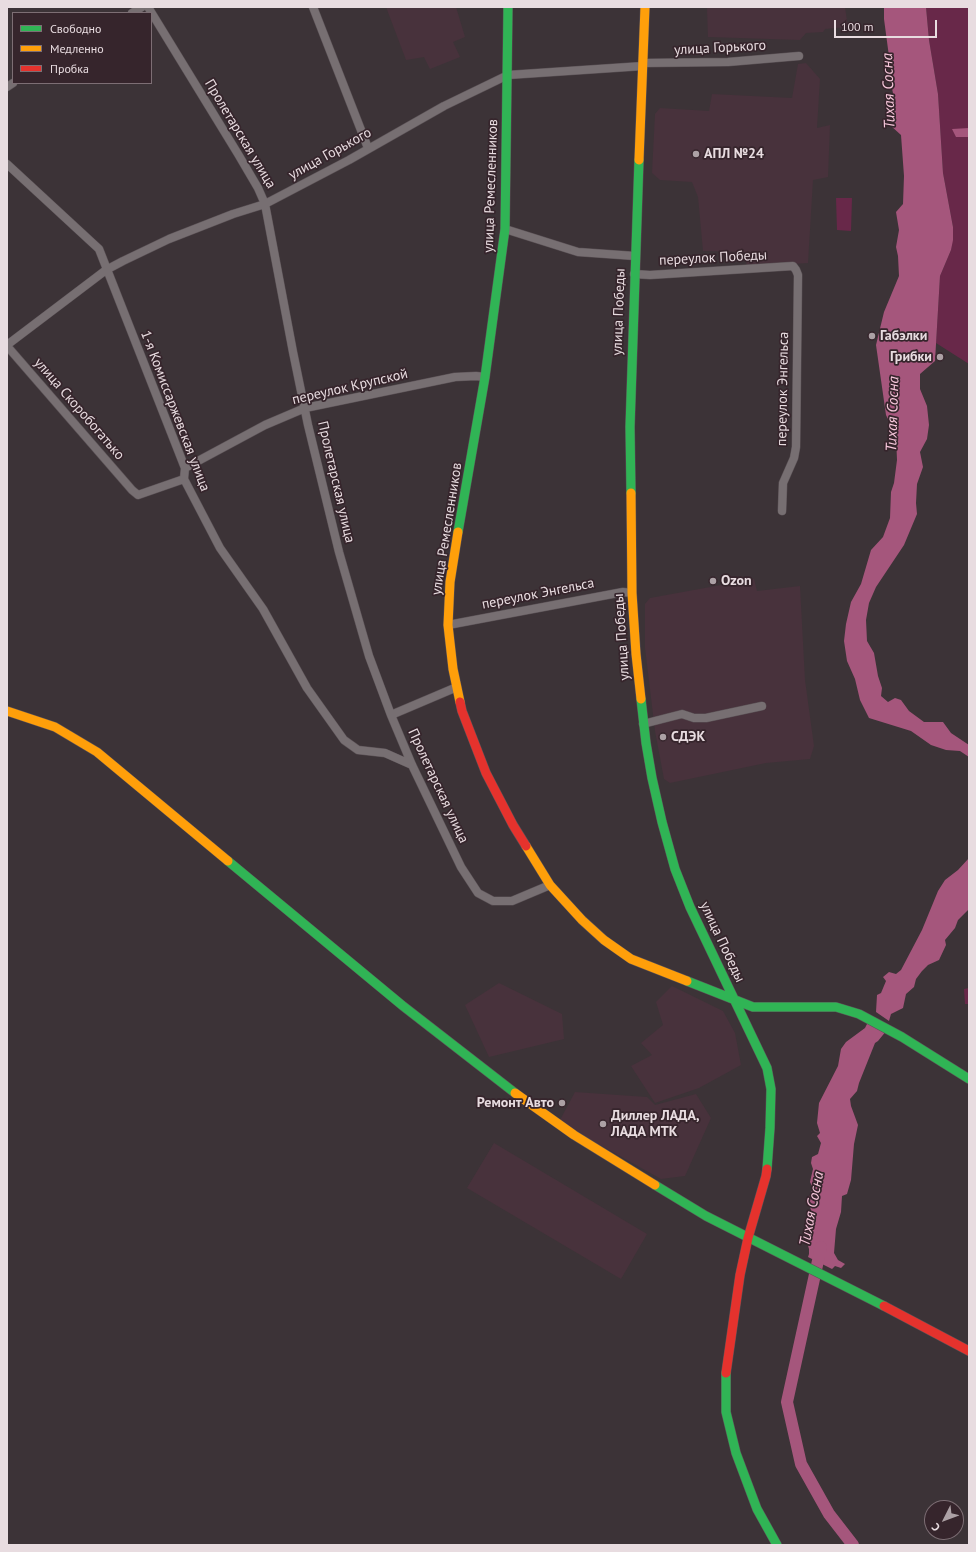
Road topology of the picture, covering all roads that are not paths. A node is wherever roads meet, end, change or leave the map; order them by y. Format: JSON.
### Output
{"nodes":[{"id":1,"x":313,"y":7,"type":"edge"},
{"id":2,"x":508,"y":7,"type":"edge"},
{"id":3,"x":645,"y":7,"type":"edge"},
{"id":4,"x":152,"y":14,"type":"edge"},
{"id":5,"x":799,"y":56,"type":"dead end"},
{"id":6,"x":643,"y":65,"type":"junction"},
{"id":7,"x":508,"y":75,"type":"junction"},
{"id":8,"x":368,"y":148,"type":"junction"},
{"id":9,"x":7,"y":164,"type":"edge"},
{"id":10,"x":265,"y":204,"type":"junction"},
{"id":11,"x":505,"y":229,"type":"junction"},
{"id":12,"x":635,"y":256,"type":"junction"},
{"id":13,"x":793,"y":266,"type":"joint"},
{"id":14,"x":106,"y":270,"type":"junction"},
{"id":15,"x":634,"y":274,"type":"junction"},
{"id":16,"x":7,"y":345,"type":"edge"},
{"id":17,"x":485,"y":377,"type":"junction"},
{"id":18,"x":305,"y":408,"type":"junction"},
{"id":19,"x":185,"y":468,"type":"junction"},
{"id":20,"x":184,"y":479,"type":"junction"},
{"id":21,"x":782,"y":511,"type":"dead end"},
{"id":22,"x":632,"y":594,"type":"junction"},
{"id":23,"x":448,"y":625,"type":"junction"},
{"id":24,"x":457,"y":687,"type":"junction"},
{"id":25,"x":762,"y":706,"type":"dead end"},
{"id":26,"x":7,"y":711,"type":"edge"},
{"id":27,"x":391,"y":715,"type":"junction"},
{"id":28,"x":643,"y":724,"type":"junction"},
{"id":29,"x":412,"y":765,"type":"junction"},
{"id":30,"x":550,"y":885,"type":"junction"},
{"id":31,"x":734,"y":1001,"type":"junction"},
{"id":32,"x":969,"y":1078,"type":"edge"},
{"id":33,"x":748,"y":1238,"type":"junction"},
{"id":34,"x":969,"y":1351,"type":"edge"},
{"id":35,"x":777,"y":1545,"type":"edge"}],
"edges":[{"from":1,"to":8,"type":"street"},
{"from":2,"to":7,"type":"main road","name":"улица Ремесленников"},
{"from":3,"to":6,"type":"main road","name":"улица Победы"},
{"from":4,"to":10,"type":"street","name":"Пролетарская улица"},
{"from":5,"to":6,"type":"street","name":"улица Горького"},
{"from":6,"to":7,"type":"street","name":"улица Горького"},
{"from":6,"to":12,"type":"main road","name":"улица Победы"},
{"from":7,"to":8,"type":"street","name":"улица Горького"},
{"from":7,"to":11,"type":"main road","name":"улица Ремесленников"},
{"from":8,"to":10,"type":"street","name":"улица Горького"},
{"from":9,"to":14,"type":"street","name":"1-я Комиссаржевская улица"},
{"from":10,"to":14,"type":"street","name":"улица Горького"},
{"from":10,"to":18,"type":"street","name":"Пролетарская улица"},
{"from":11,"to":12,"type":"street"},
{"from":11,"to":17,"type":"main road","name":"улица Ремесленников"},
{"from":12,"to":15,"type":"main road","name":"улица Победы"},
{"from":13,"to":15,"type":"street","name":"переулок Победы"},
{"from":13,"to":21,"type":"street","name":"переулок Энгельса"},
{"from":14,"to":16,"type":"street","name":"улица Горького"},
{"from":14,"to":19,"type":"street","name":"1-я Комиссаржевская улица"},
{"from":15,"to":22,"type":"main road","name":"улица Победы"},
{"from":16,"to":20,"type":"street","name":"улица Скоробогатько"},
{"from":17,"to":18,"type":"street","name":"переулок Крупской"},
{"from":17,"to":23,"type":"main road","name":"улица Ремесленников"},
{"from":18,"to":19,"type":"street","name":"переулок Крупской"},
{"from":18,"to":27,"type":"street","name":"Пролетарская улица"},
{"from":19,"to":20,"type":"street","name":"1-я Комиссаржевская улица"},
{"from":20,"to":29,"type":"street","name":"1-я Комиссаржевская улица"},
{"from":22,"to":23,"type":"street","name":"переулок Энгельса"},
{"from":22,"to":28,"type":"main road","name":"улица Победы"},
{"from":23,"to":24,"type":"main road","name":"улица Ремесленников"},
{"from":24,"to":27,"type":"street"},
{"from":24,"to":30,"type":"main road","name":"улица Ремесленников"},
{"from":25,"to":28,"type":"street"},
{"from":26,"to":33,"type":"main road"},
{"from":27,"to":29,"type":"street","name":"Пролетарская улица"},
{"from":28,"to":31,"type":"main road","name":"улица Победы"},
{"from":29,"to":30,"type":"street","name":"Пролетарская улица"},
{"from":30,"to":31,"type":"main road","name":"улица Ремесленников"},
{"from":31,"to":32,"type":"main road","name":"улица Ремесленников"},
{"from":31,"to":33,"type":"main road","name":"улица Победы"},
{"from":33,"to":34,"type":"main road"},
{"from":33,"to":35,"type":"main road","name":"улица Победы"}]}
